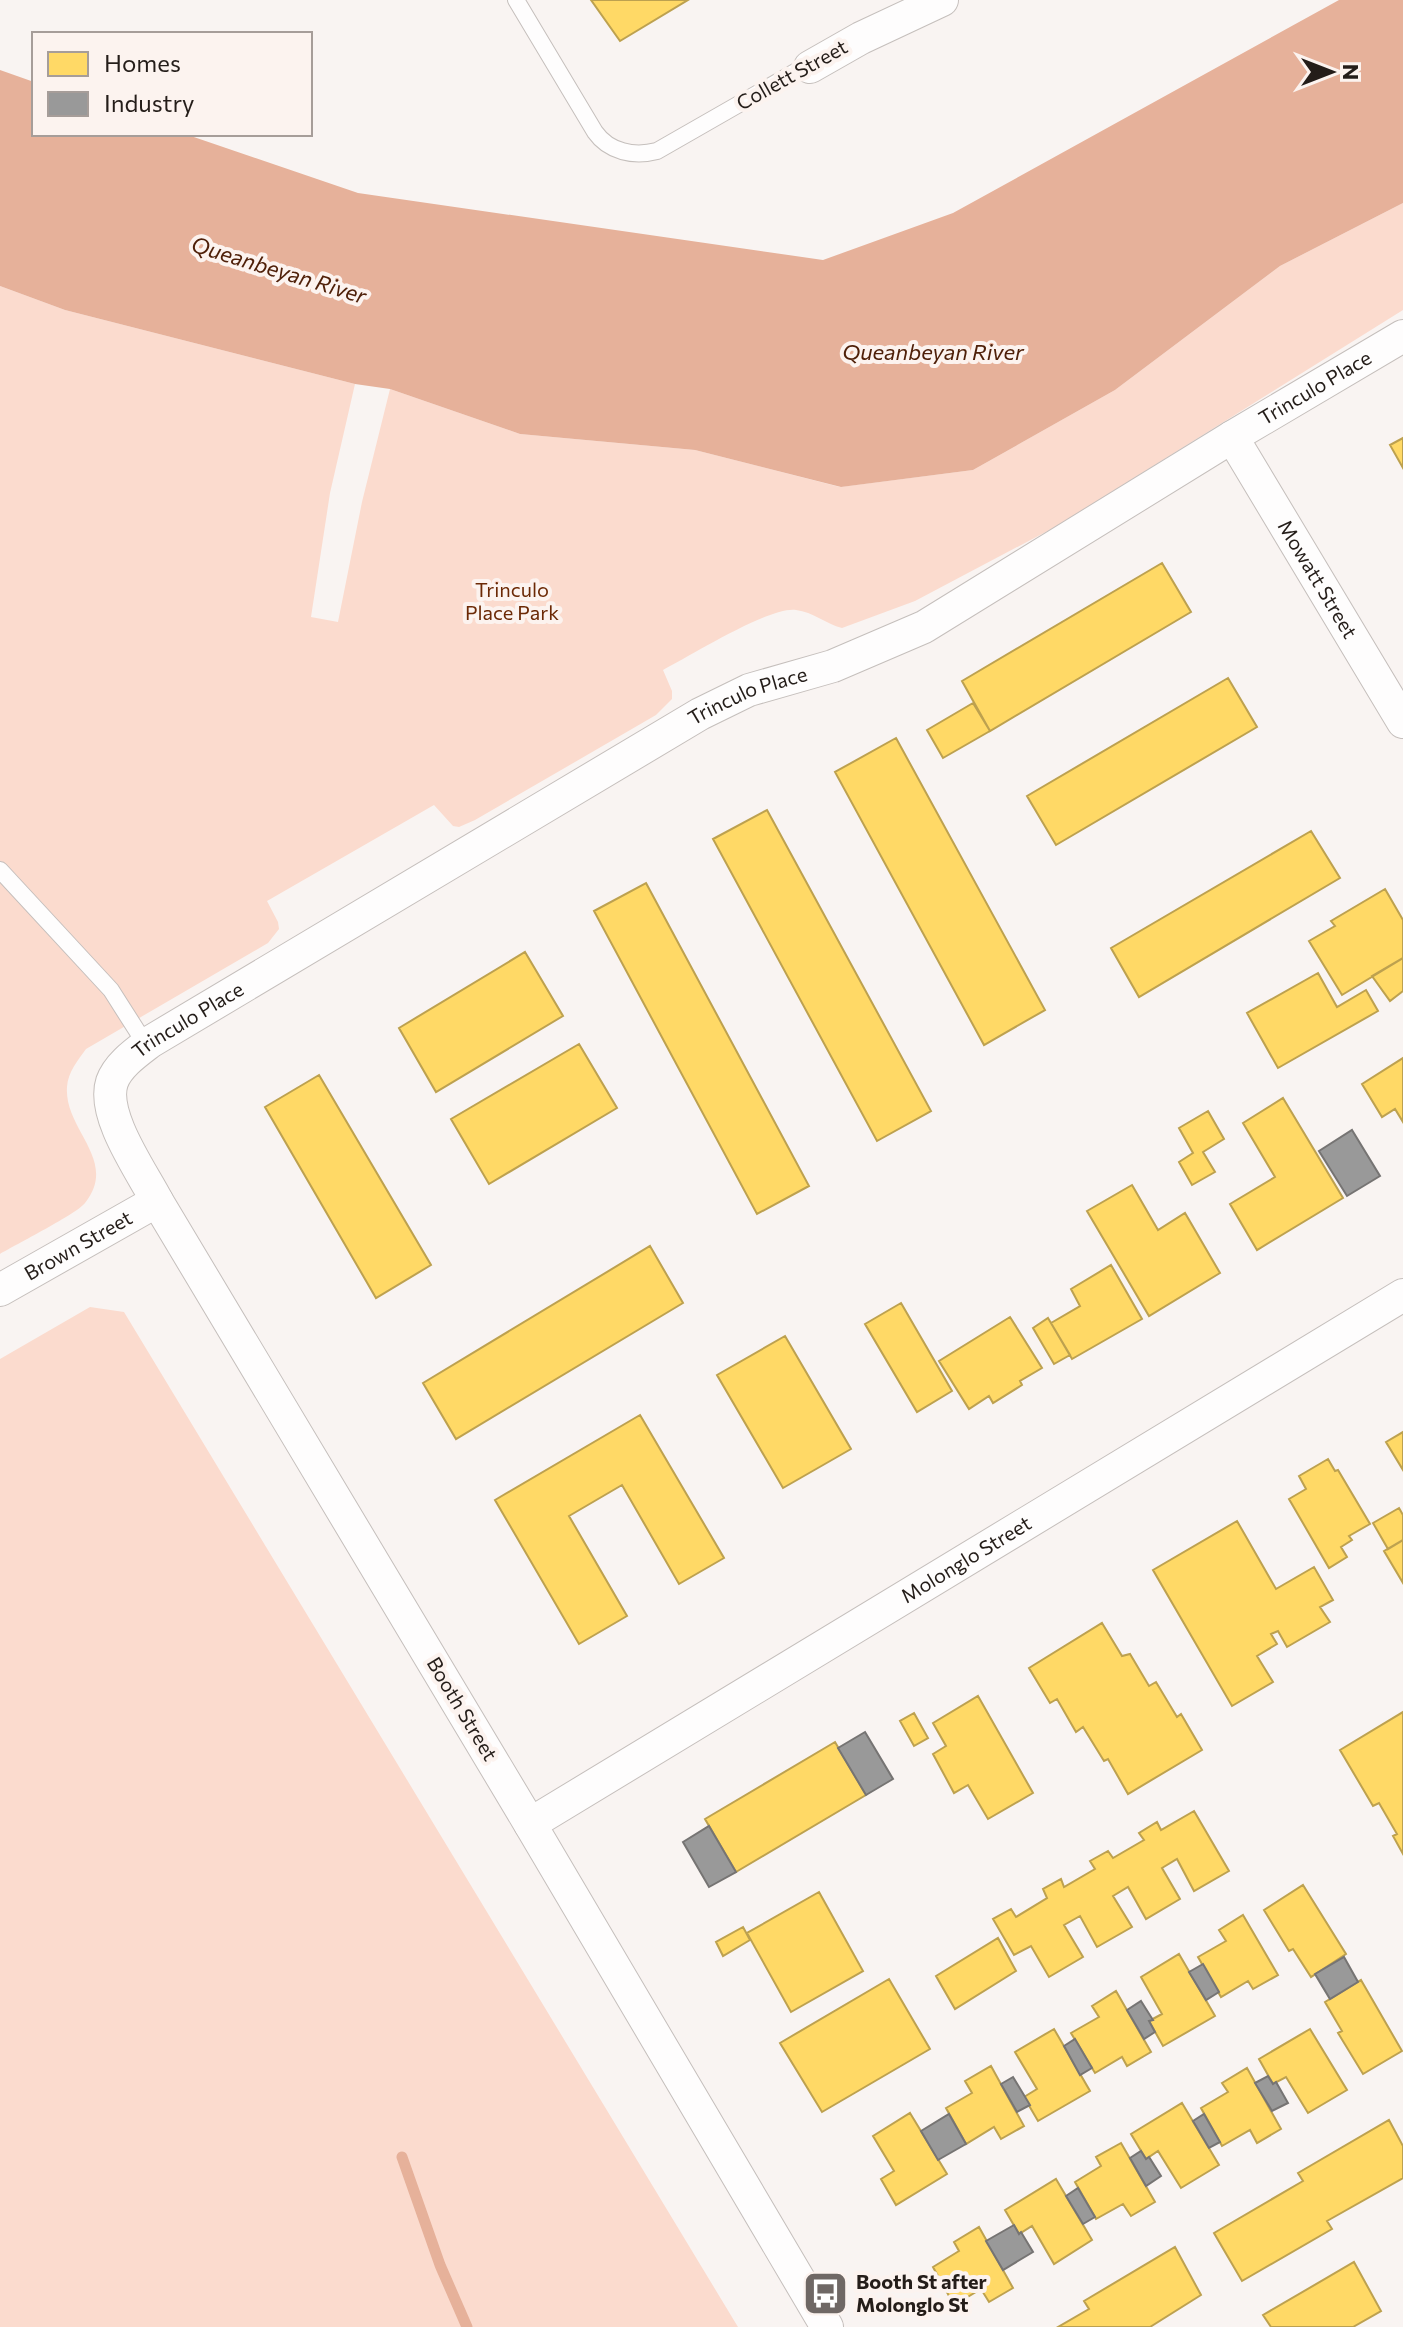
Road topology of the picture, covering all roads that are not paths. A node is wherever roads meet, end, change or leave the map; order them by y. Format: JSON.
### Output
{"nodes":[{"id":1,"x":516,"y":0,"type":"edge"},
{"id":2,"x":942,"y":0,"type":"edge"},
{"id":3,"x":810,"y":67,"type":"joint"},
{"id":4,"x":1403,"y":336,"type":"edge"},
{"id":5,"x":1232,"y":437,"type":"junction"},
{"id":6,"x":1403,"y":722,"type":"edge"},
{"id":7,"x":0,"y":870,"type":"edge"},
{"id":8,"x":146,"y":1045,"type":"junction"},
{"id":9,"x":111,"y":1086,"type":"joint"},
{"id":10,"x":157,"y":1201,"type":"junction"},
{"id":11,"x":0,"y":1290,"type":"edge"},
{"id":12,"x":1403,"y":1295,"type":"edge"},
{"id":13,"x":530,"y":1824,"type":"junction"},
{"id":14,"x":827,"y":2327,"type":"edge"}],
"edges":[{"from":1,"to":3,"type":"lane","name":"Collett Street"},
{"from":2,"to":3,"type":"street","name":"Collett Street"},
{"from":4,"to":5,"type":"street","name":"Trinculo Place"},
{"from":5,"to":6,"type":"street","name":"Mowatt Street"},
{"from":5,"to":8,"type":"street","name":"Trinculo Place"},
{"from":7,"to":8,"type":"lane"},
{"from":8,"to":9,"type":"street","name":"Trinculo Place"},
{"from":9,"to":10,"type":"street","name":"Booth Street"},
{"from":10,"to":11,"type":"street","name":"Brown Street"},
{"from":10,"to":13,"type":"street","name":"Booth Street"},
{"from":12,"to":13,"type":"street","name":"Molonglo Street"},
{"from":13,"to":14,"type":"street","name":"Booth Street"}]}
